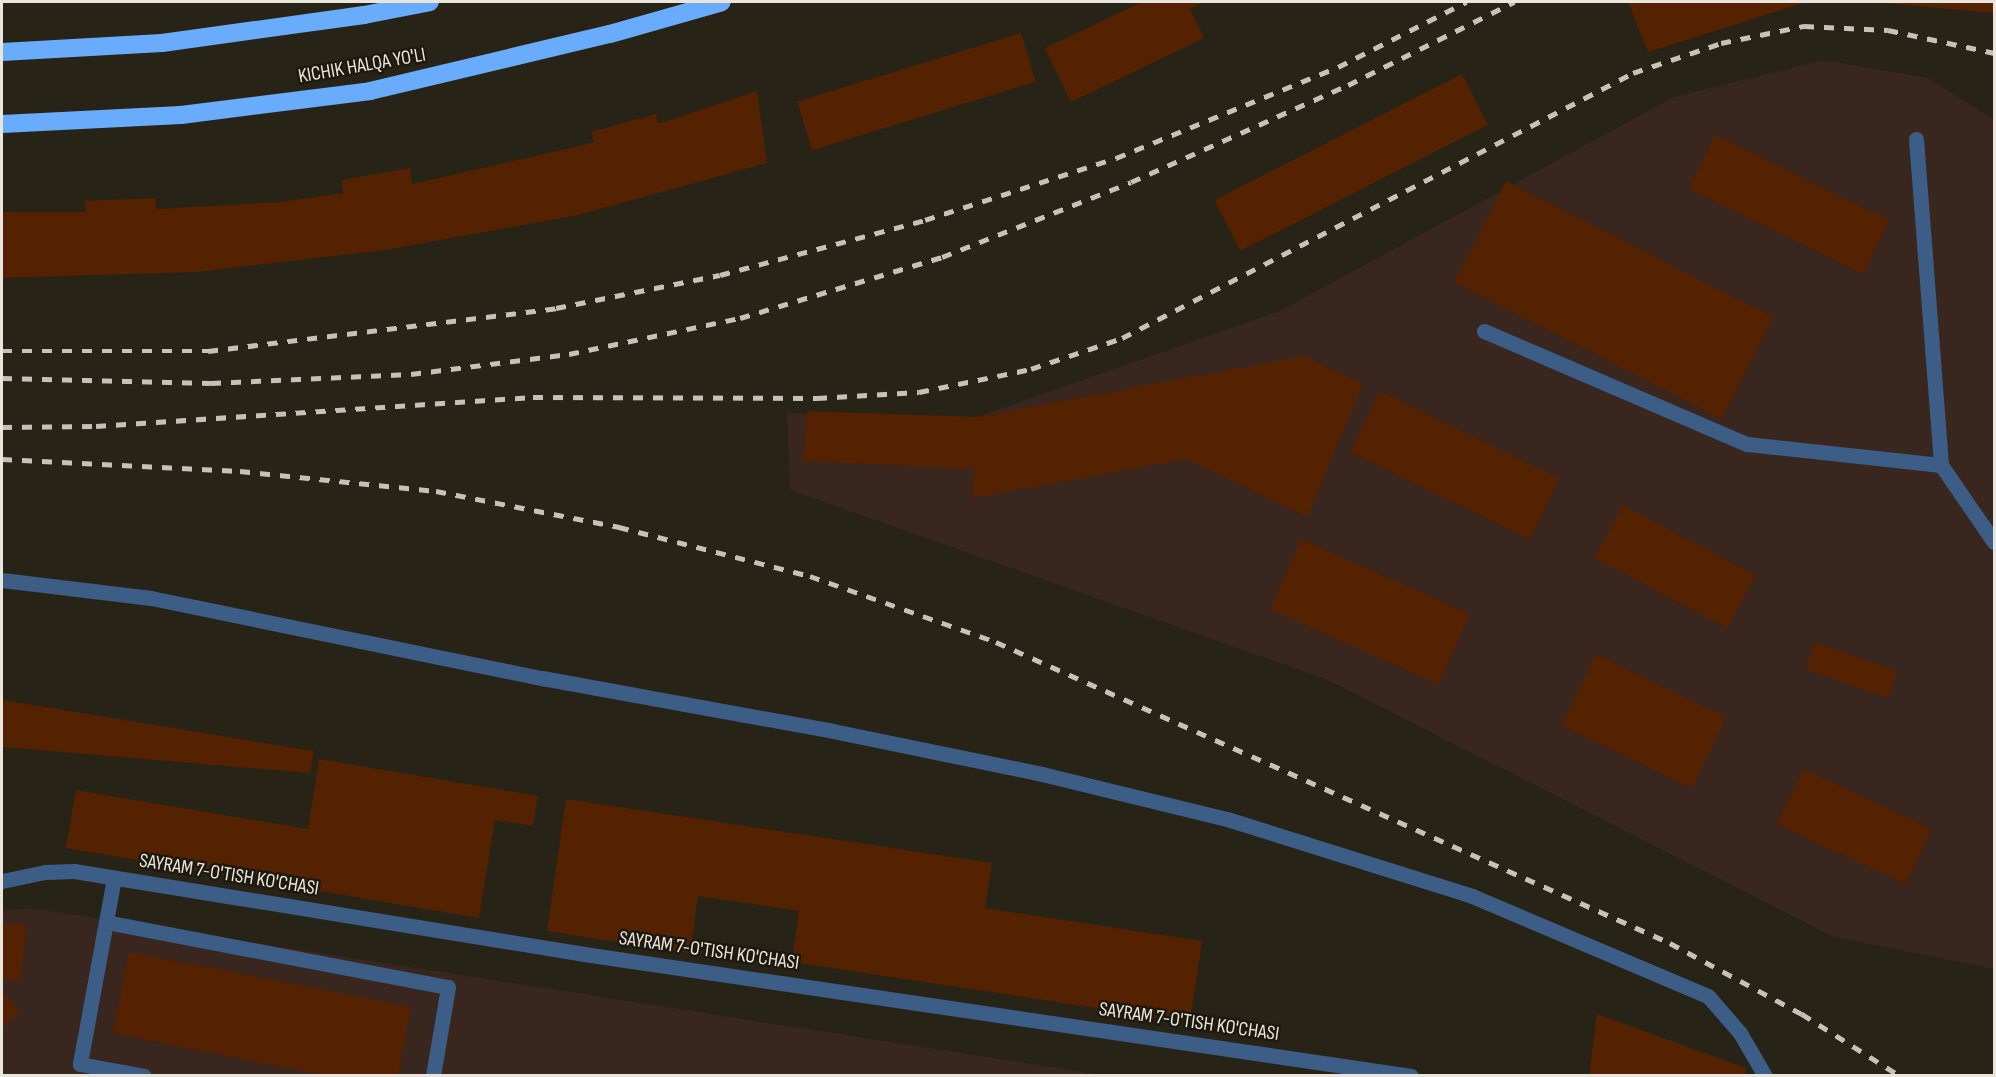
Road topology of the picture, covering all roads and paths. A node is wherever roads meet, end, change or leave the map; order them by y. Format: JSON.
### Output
{"nodes":[{"id":1,"x":430,"y":2,"type":"edge"},
{"id":2,"x":722,"y":2,"type":"edge"},
{"id":3,"x":362,"y":8,"type":"edge"},
{"id":4,"x":2,"y":52,"type":"edge"},
{"id":5,"x":2,"y":124,"type":"edge"},
{"id":6,"x":1916,"y":139,"type":"dead end"},
{"id":7,"x":1484,"y":331,"type":"dead end"},
{"id":8,"x":1941,"y":465,"type":"junction"},
{"id":9,"x":1995,"y":542,"type":"edge"},
{"id":10,"x":2,"y":580,"type":"edge"},
{"id":11,"x":114,"y":878,"type":"junction"},
{"id":12,"x":2,"y":880,"type":"edge"},
{"id":13,"x":106,"y":922,"type":"junction"},
{"id":14,"x":144,"y":1076,"type":"edge"},
{"id":15,"x":433,"y":1076,"type":"edge"},
{"id":16,"x":1411,"y":1076,"type":"edge"},
{"id":17,"x":1765,"y":1076,"type":"edge"}],
"edges":[{"from":1,"to":3,"type":"highway"},
{"from":2,"to":5,"type":"highway","name":"KICHIK HALQA YO'LI"},
{"from":3,"to":4,"type":"highway"},
{"from":6,"to":8,"type":"street"},
{"from":7,"to":8,"type":"street"},
{"from":8,"to":9,"type":"street"},
{"from":10,"to":17,"type":"street"},
{"from":11,"to":12,"type":"street","name":"SAYRAM 7-O'TISH KO'CHASI"},
{"from":11,"to":13,"type":"street"},
{"from":11,"to":16,"type":"street","name":"SAYRAM 7-O'TISH KO'CHASI"},
{"from":13,"to":14,"type":"street"},
{"from":13,"to":15,"type":"street"}]}
